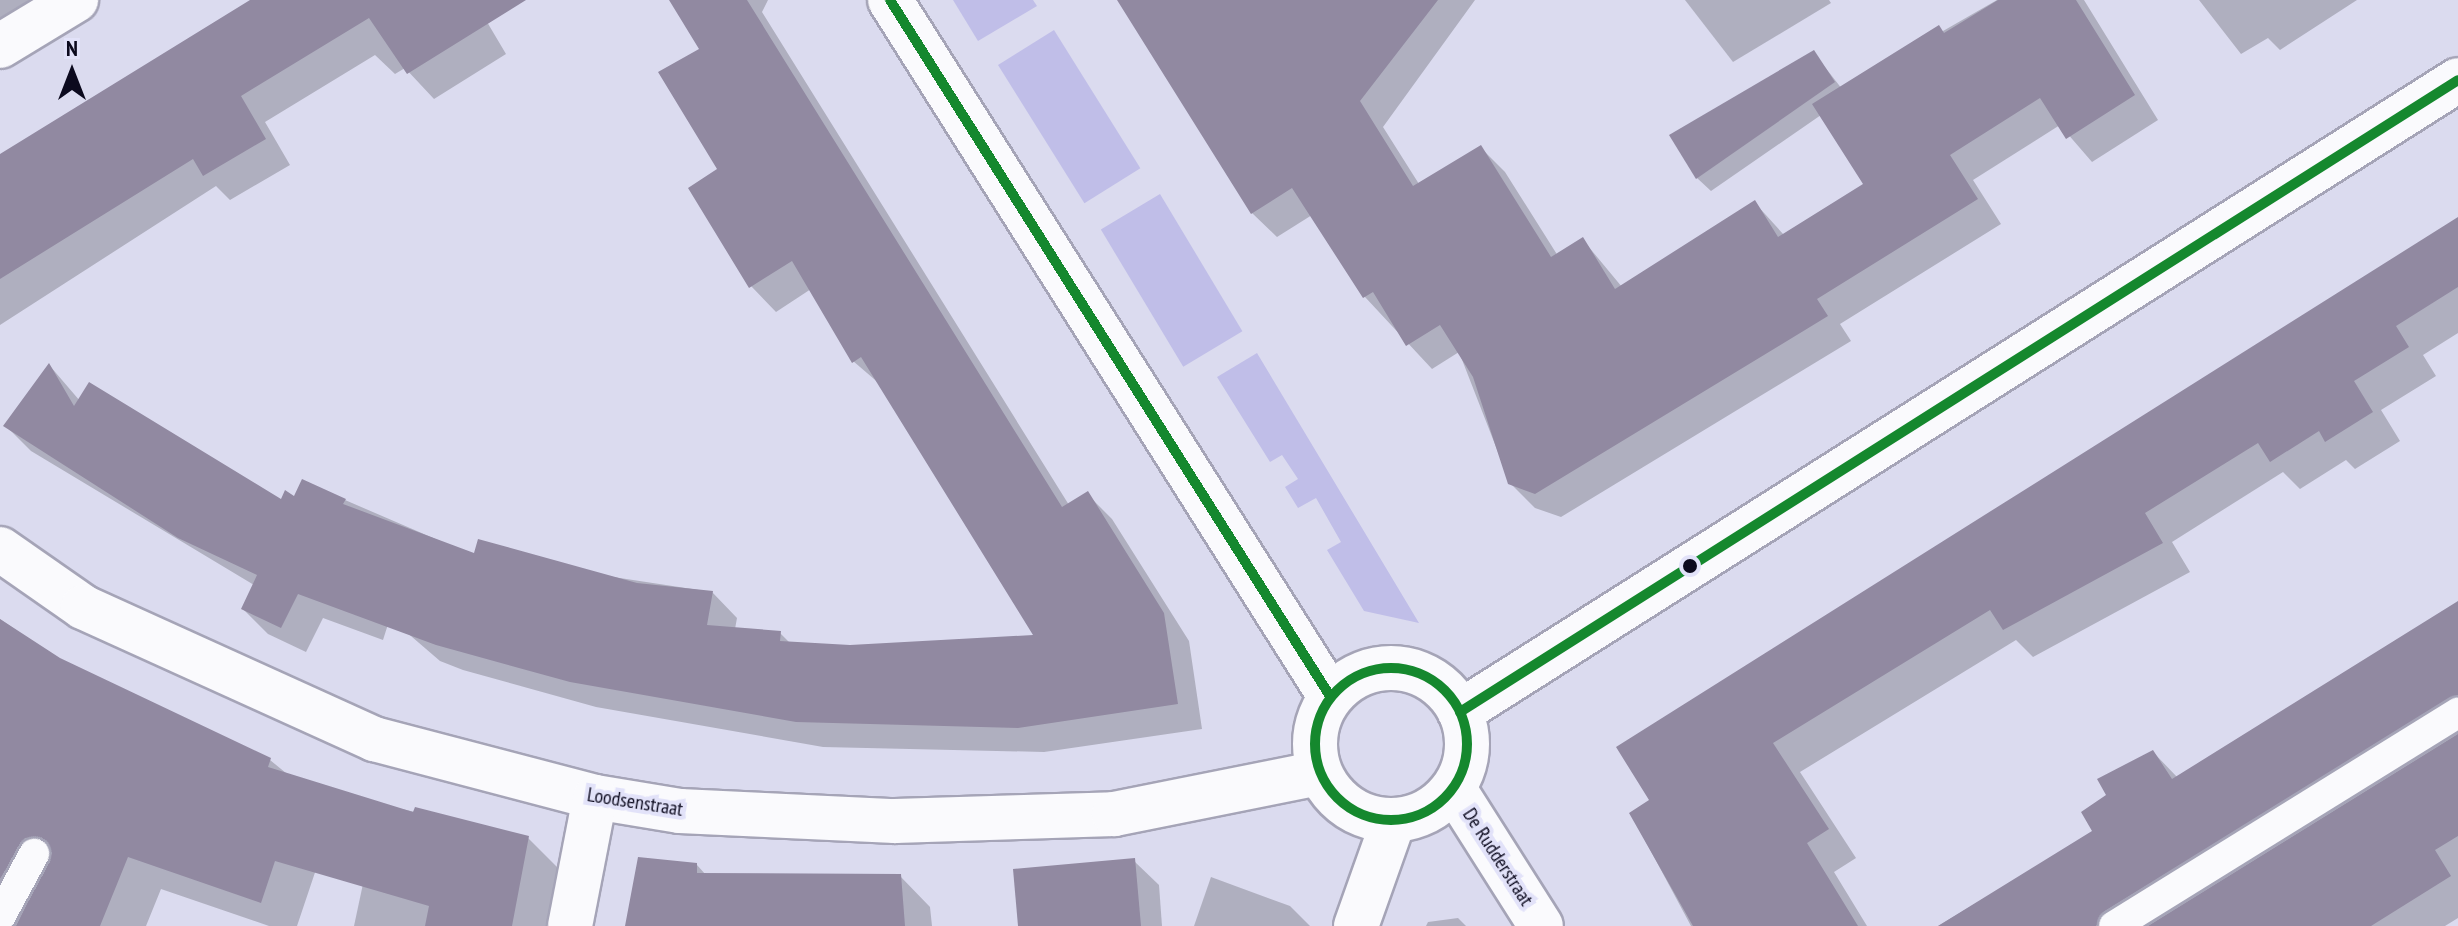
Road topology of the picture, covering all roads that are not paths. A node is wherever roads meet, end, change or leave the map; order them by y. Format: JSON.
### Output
{"nodes":[{"id":1,"x":76,"y":0,"type":"edge"},
{"id":2,"x":890,"y":0,"type":"edge"},
{"id":3,"x":0,"y":46,"type":"edge"},
{"id":4,"x":2458,"y":80,"type":"edge"},
{"id":5,"x":0,"y":549,"type":"edge"},
{"id":6,"x":1330,"y":696,"type":"junction"},
{"id":7,"x":1460,"y":712,"type":"junction"},
{"id":8,"x":2458,"y":713,"type":"edge"},
{"id":9,"x":1319,"y":773,"type":"junction"},
{"id":10,"x":1454,"y":789,"type":"junction"},
{"id":11,"x":595,"y":797,"type":"junction"},
{"id":12,"x":1393,"y":822,"type":"junction"},
{"id":13,"x":34,"y":854,"type":"dead end"},
{"id":14,"x":0,"y":917,"type":"edge"},
{"id":15,"x":570,"y":926,"type":"edge"},
{"id":16,"x":1356,"y":926,"type":"edge"},
{"id":17,"x":1541,"y":926,"type":"edge"},
{"id":18,"x":2114,"y":926,"type":"edge"}],
"edges":[{"from":1,"to":3,"type":"street"},
{"from":2,"to":6,"type":"street"},
{"from":4,"to":7,"type":"street"},
{"from":5,"to":11,"type":"street","name":"Loodsenstraat"},
{"from":6,"to":7,"type":"street"},
{"from":6,"to":9,"type":"street"},
{"from":7,"to":10,"type":"street"},
{"from":8,"to":18,"type":"lane"},
{"from":9,"to":11,"type":"street","name":"Loodsenstraat"},
{"from":9,"to":12,"type":"street"},
{"from":10,"to":12,"type":"street"},
{"from":10,"to":17,"type":"street","name":"De Rudderstraat"},
{"from":11,"to":15,"type":"street"},
{"from":12,"to":16,"type":"street"},
{"from":13,"to":14,"type":"lane"}]}
